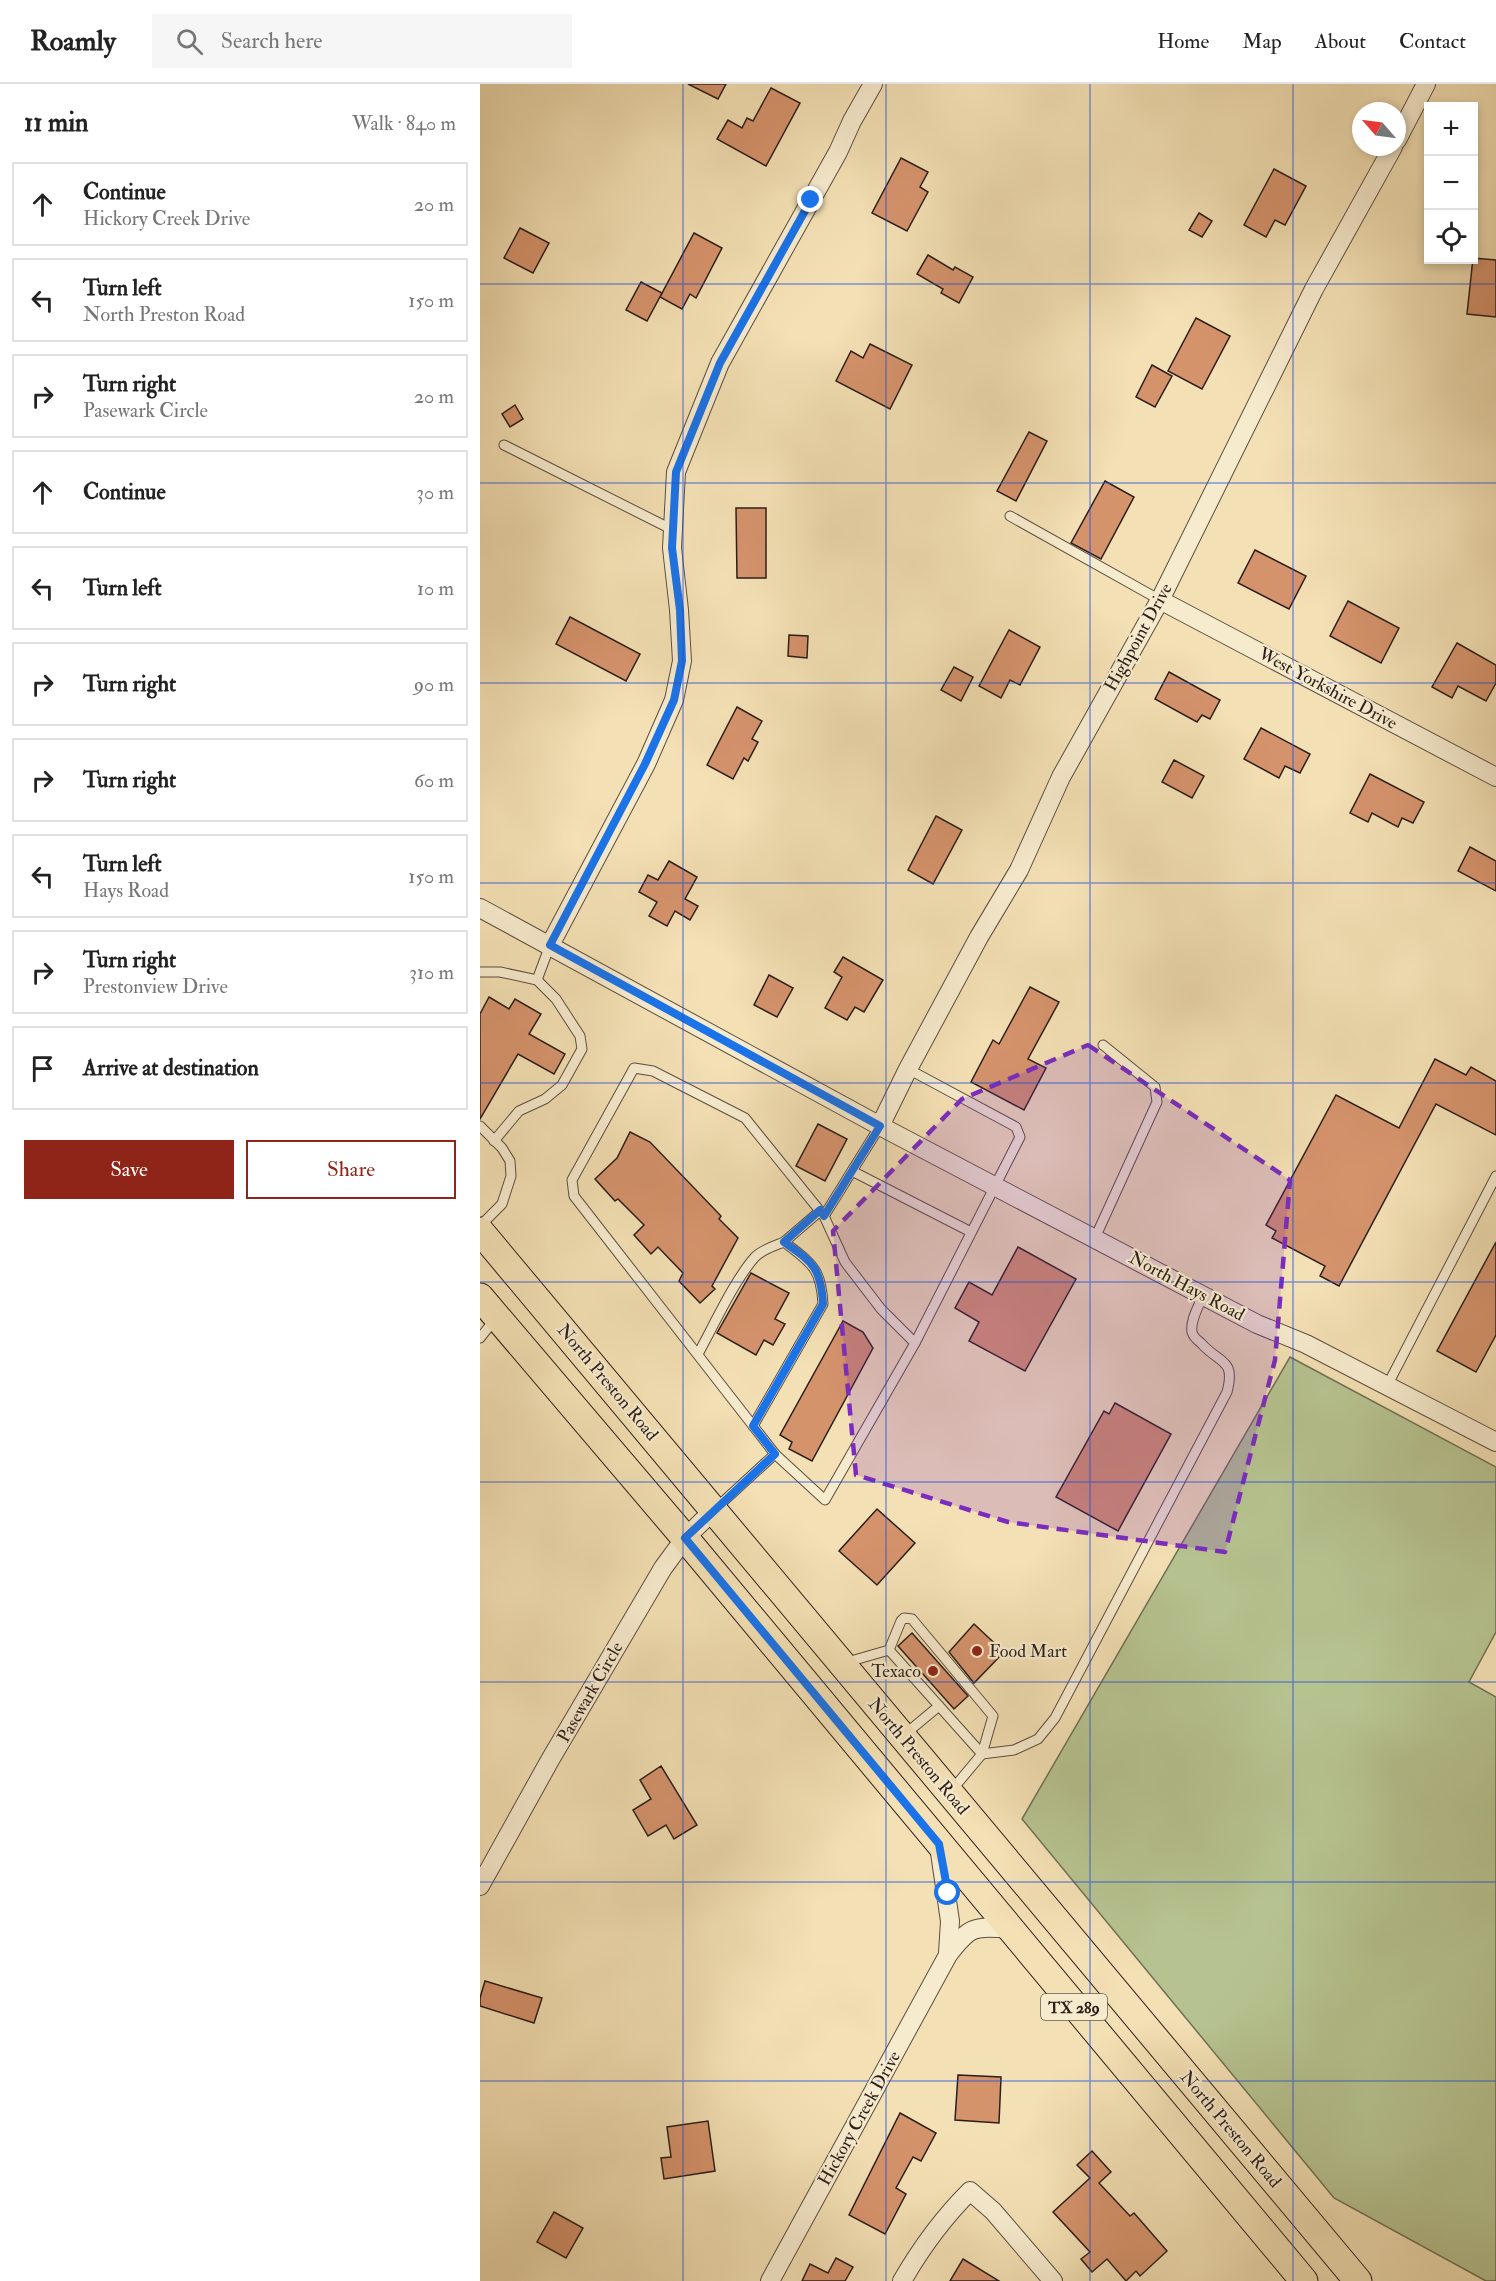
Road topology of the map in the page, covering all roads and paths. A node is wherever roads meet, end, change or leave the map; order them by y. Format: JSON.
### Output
{"nodes":[{"id":1,"x":873,"y":84,"type":"edge"},
{"id":2,"x":1426,"y":84,"type":"edge"},
{"id":3,"x":1406,"y":123,"type":"edge"},
{"id":4,"x":1388,"y":156,"type":"edge"},
{"id":5,"x":504,"y":445,"type":"dead end"},
{"id":6,"x":1010,"y":516,"type":"dead end"},
{"id":7,"x":673,"y":530,"type":"junction"},
{"id":8,"x":1160,"y":600,"type":"junction"},
{"id":9,"x":1496,"y":777,"type":"edge"},
{"id":10,"x":480,"y":908,"type":"edge"},
{"id":11,"x":550,"y":945,"type":"junction"},
{"id":12,"x":480,"y":972,"type":"edge"},
{"id":13,"x":537,"y":980,"type":"junction"},
{"id":14,"x":1103,"y":1045,"type":"dead end"},
{"id":15,"x":908,"y":1069,"type":"junction"},
{"id":16,"x":480,"y":1126,"type":"edge"},
{"id":17,"x":880,"y":1126,"type":"junction"},
{"id":18,"x":494,"y":1141,"type":"junction"},
{"id":19,"x":852,"y":1171,"type":"junction"},
{"id":20,"x":1496,"y":1176,"type":"edge"},
{"id":21,"x":994,"y":1185,"type":"junction"},
{"id":22,"x":822,"y":1213,"type":"junction"},
{"id":23,"x":480,"y":1226,"type":"edge"},
{"id":24,"x":480,"y":1231,"type":"edge"},
{"id":25,"x":971,"y":1232,"type":"junction"},
{"id":26,"x":1095,"y":1238,"type":"junction"},
{"id":27,"x":784,"y":1242,"type":"junction"},
{"id":28,"x":1203,"y":1295,"type":"junction"},
{"id":29,"x":480,"y":1297,"type":"edge"},
{"id":30,"x":498,"y":1317,"type":"junction"},
{"id":31,"x":480,"y":1338,"type":"edge"},
{"id":32,"x":915,"y":1343,"type":"junction"},
{"id":33,"x":698,"y":1354,"type":"junction"},
{"id":34,"x":1387,"y":1386,"type":"junction"},
{"id":35,"x":753,"y":1426,"type":"junction"},
{"id":36,"x":1496,"y":1442,"type":"edge"},
{"id":37,"x":775,"y":1454,"type":"junction"},
{"id":38,"x":715,"y":1509,"type":"junction"},
{"id":39,"x":685,"y":1538,"type":"junction"},
{"id":40,"x":889,"y":1650,"type":"junction"},
{"id":41,"x":843,"y":1663,"type":"junction"},
{"id":42,"x":939,"y":1706,"type":"junction"},
{"id":43,"x":902,"y":1736,"type":"junction"},
{"id":44,"x":982,"y":1754,"type":"junction"},
{"id":45,"x":950,"y":1793,"type":"junction"},
{"id":46,"x":939,"y":1844,"type":"junction"},
{"id":47,"x":480,"y":1886,"type":"edge"},
{"id":48,"x":1009,"y":1929,"type":"junction"},
{"id":49,"x":948,"y":1954,"type":"junction"},
{"id":50,"x":770,"y":2281,"type":"edge"},
{"id":51,"x":902,"y":2281,"type":"edge"},
{"id":52,"x":1053,"y":2281,"type":"edge"},
{"id":53,"x":1304,"y":2281,"type":"edge"},
{"id":54,"x":1358,"y":2281,"type":"edge"}],
"edges":[{"from":1,"to":7,"type":"street"},
{"from":2,"to":3,"type":"street"},
{"from":4,"to":8,"type":"street","name":"Highpoint Drive"},
{"from":5,"to":7,"type":"lane"},
{"from":6,"to":8,"type":"lane"},
{"from":7,"to":11,"type":"street"},
{"from":8,"to":9,"type":"street","name":"West Yorkshire Drive"},
{"from":8,"to":15,"type":"street","name":"Highpoint Drive"},
{"from":10,"to":11,"type":"street","name":"North Hays Road"},
{"from":11,"to":13,"type":"lane"},
{"from":11,"to":17,"type":"street","name":"North Hays Road"},
{"from":12,"to":13,"type":"lane"},
{"from":13,"to":18,"type":"lane"},
{"from":14,"to":26,"type":"lane"},
{"from":15,"to":17,"type":"street","name":"Highpoint Drive"},
{"from":15,"to":21,"type":"lane"},
{"from":16,"to":18,"type":"lane"},
{"from":17,"to":19,"type":"lane"},
{"from":17,"to":21,"type":"street","name":"North Hays Road"},
{"from":18,"to":23,"type":"lane"},
{"from":19,"to":22,"type":"lane"},
{"from":19,"to":25,"type":"lane"},
{"from":20,"to":34,"type":"lane"},
{"from":21,"to":25,"type":"lane"},
{"from":21,"to":26,"type":"street","name":"North Hays Road"},
{"from":22,"to":27,"type":"lane"},
{"from":22,"to":32,"type":"lane"},
{"from":22,"to":33,"type":"lane"},
{"from":24,"to":38,"type":"main road","name":"North Preston Road","number":"TX 289"},
{"from":25,"to":32,"type":"lane"},
{"from":26,"to":28,"type":"street","name":"North Hays Road"},
{"from":27,"to":33,"type":"lane"},
{"from":27,"to":35,"type":"lane"},
{"from":28,"to":34,"type":"street","name":"North Hays Road"},
{"from":28,"to":44,"type":"lane"},
{"from":29,"to":30,"type":"main road","number":"TX 289"},
{"from":30,"to":31,"type":"lane"},
{"from":30,"to":39,"type":"main road","number":"TX 289"},
{"from":32,"to":37,"type":"lane"},
{"from":33,"to":35,"type":"lane"},
{"from":34,"to":36,"type":"street","name":"North Hays Road"},
{"from":35,"to":37,"type":"lane"},
{"from":37,"to":38,"type":"lane"},
{"from":38,"to":39,"type":"street","name":"Pasewark Circle"},
{"from":38,"to":41,"type":"main road","name":"North Preston Road","number":"TX 289"},
{"from":39,"to":46,"type":"main road","number":"TX 289"},
{"from":39,"to":47,"type":"street","name":"Pasewark Circle"},
{"from":40,"to":41,"type":"lane"},
{"from":40,"to":42,"type":"lane"},
{"from":40,"to":44,"type":"lane"},
{"from":41,"to":43,"type":"main road","name":"North Preston Road","number":"TX 289"},
{"from":42,"to":43,"type":"lane"},
{"from":42,"to":44,"type":"lane"},
{"from":43,"to":45,"type":"main road","name":"North Preston Road","number":"TX 289"},
{"from":44,"to":45,"type":"lane"},
{"from":45,"to":54,"type":"main road","name":"North Preston Road","number":"TX 289"},
{"from":46,"to":48,"type":"main road","number":"TX 289"},
{"from":46,"to":49,"type":"street","name":"Hickory Creek Drive"},
{"from":48,"to":49,"type":"street","name":"Hickory Creek Drive"},
{"from":48,"to":53,"type":"main road","number":"TX 289"},
{"from":49,"to":50,"type":"street","name":"Hickory Creek Drive"},
{"from":51,"to":52,"type":"street"}]}
